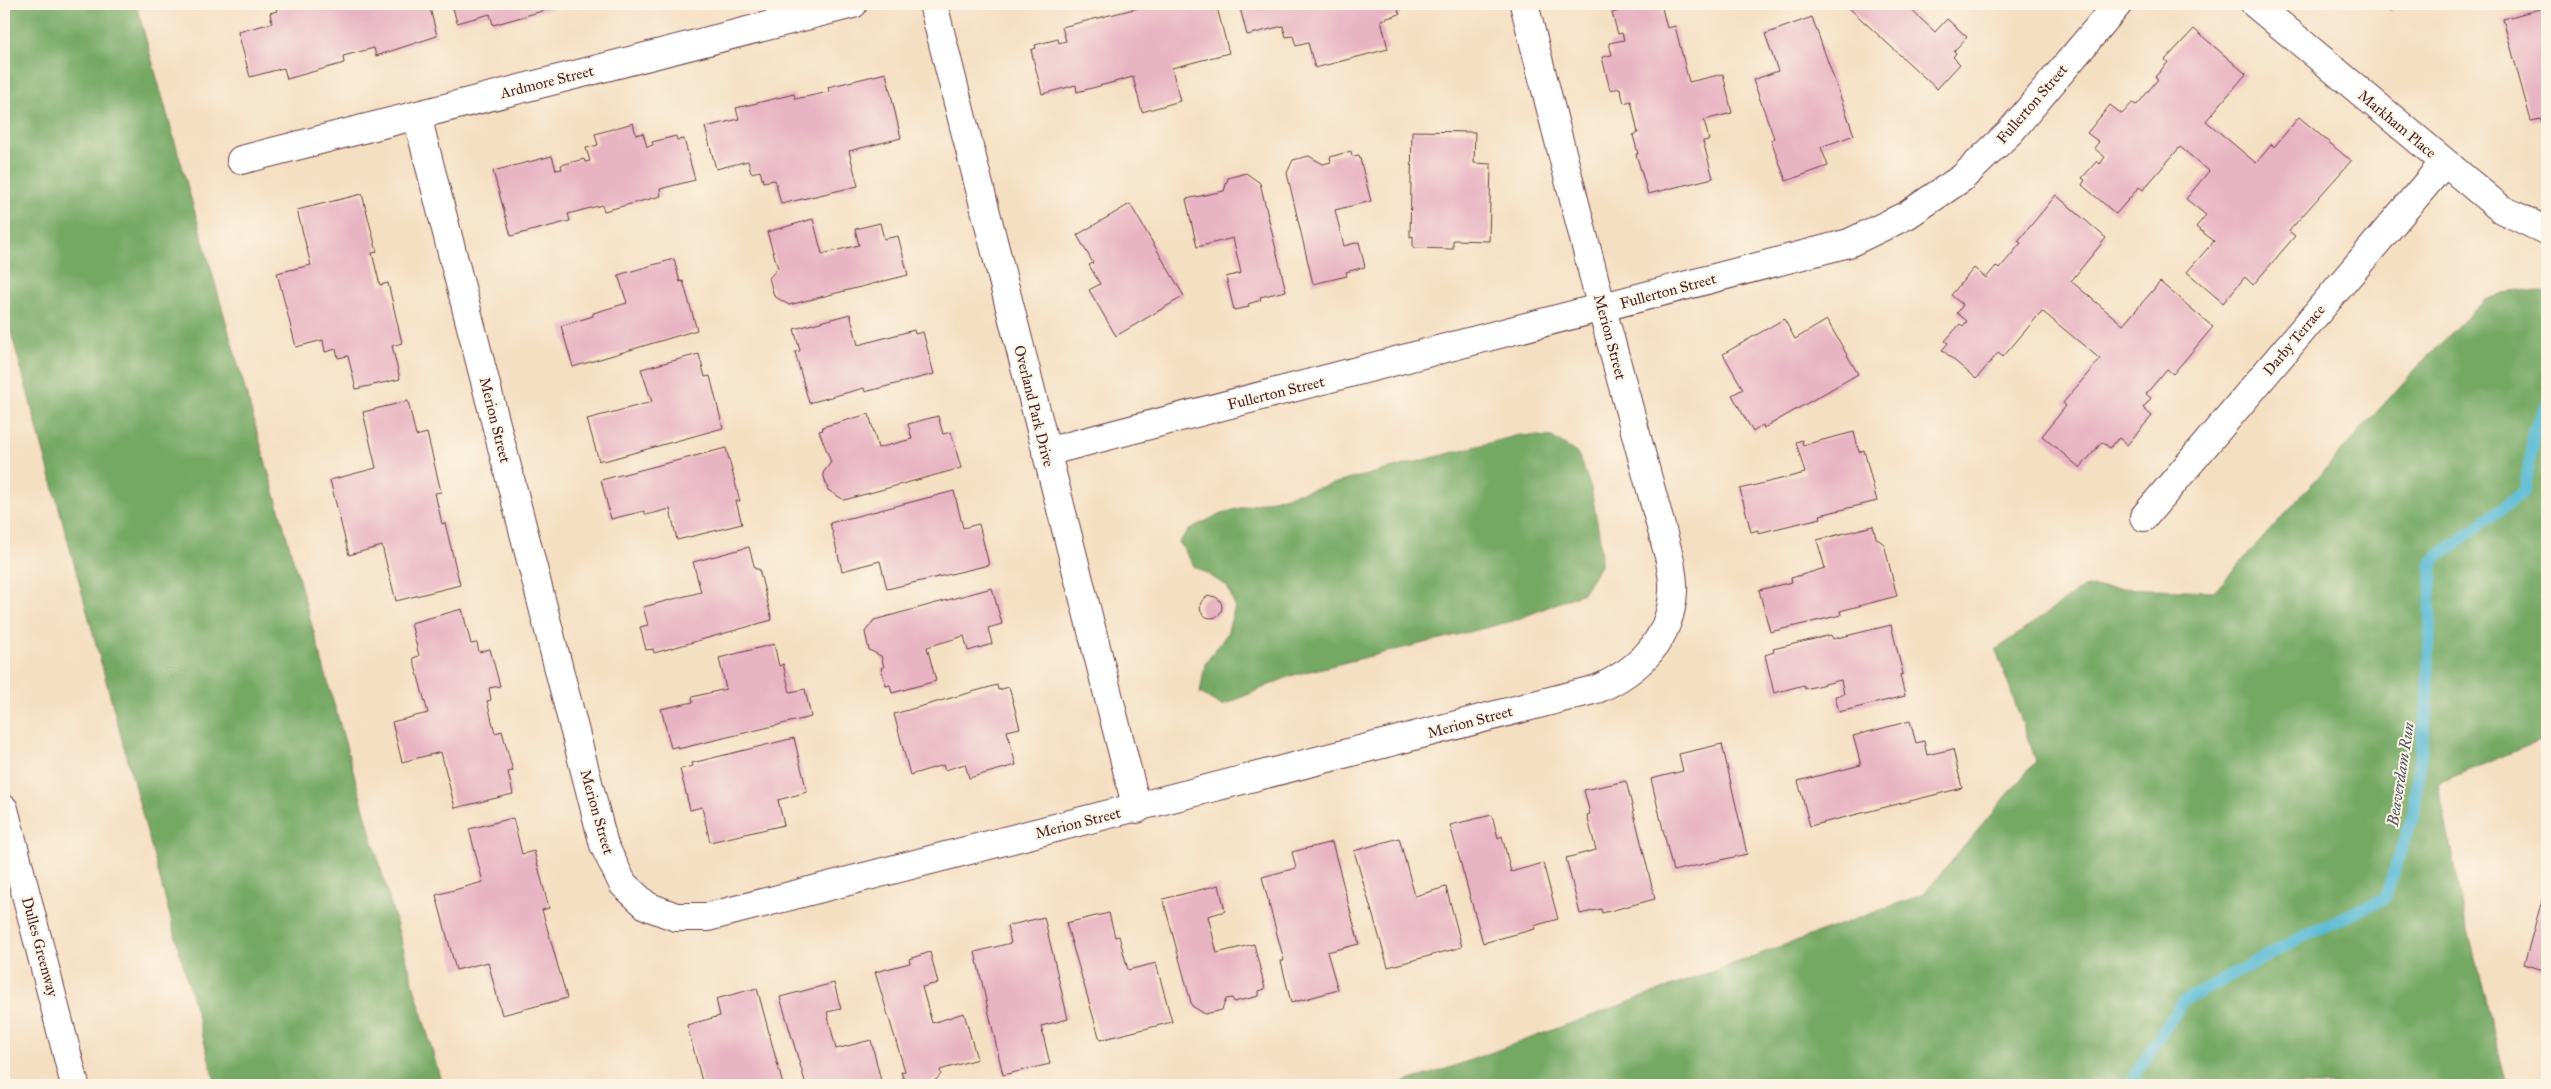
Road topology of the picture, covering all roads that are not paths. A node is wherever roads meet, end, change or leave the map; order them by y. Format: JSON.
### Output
{"nodes":[{"id":1,"x":853,"y":4,"type":"edge"},
{"id":2,"x":933,"y":4,"type":"edge"},
{"id":3,"x":1524,"y":4,"type":"edge"},
{"id":4,"x":2118,"y":4,"type":"edge"},
{"id":5,"x":2254,"y":4,"type":"edge"},
{"id":6,"x":417,"y":116,"type":"junction"},
{"id":7,"x":241,"y":160,"type":"dead end"},
{"id":8,"x":2444,"y":163,"type":"junction"},
{"id":9,"x":2547,"y":231,"type":"edge"},
{"id":10,"x":1602,"y":309,"type":"junction"},
{"id":11,"x":1046,"y":452,"type":"junction"},
{"id":12,"x":2144,"y":516,"type":"dead end"},
{"id":13,"x":4,"y":809,"type":"edge"},
{"id":14,"x":1137,"y":809,"type":"junction"},
{"id":15,"x":75,"y":1085,"type":"edge"}],
"edges":[{"from":1,"to":6,"type":"main road","name":"Ardmore Street"},
{"from":2,"to":11,"type":"main road","name":"Overland Park Drive"},
{"from":3,"to":10,"type":"main road","name":"Merion Street"},
{"from":4,"to":10,"type":"main road","name":"Fullerton Street"},
{"from":5,"to":8,"type":"main road","name":"Markham Place"},
{"from":6,"to":7,"type":"main road","name":"Ardmore Street"},
{"from":6,"to":14,"type":"main road","name":"Merion Street"},
{"from":8,"to":9,"type":"main road","name":"Markham Place"},
{"from":8,"to":12,"type":"main road","name":"Darby Terrace"},
{"from":10,"to":11,"type":"main road","name":"Fullerton Street"},
{"from":10,"to":14,"type":"main road","name":"Merion Street"},
{"from":11,"to":14,"type":"main road","name":"Overland Park Drive"},
{"from":13,"to":15,"type":"main road","name":"Dulles Greenway"}]}
